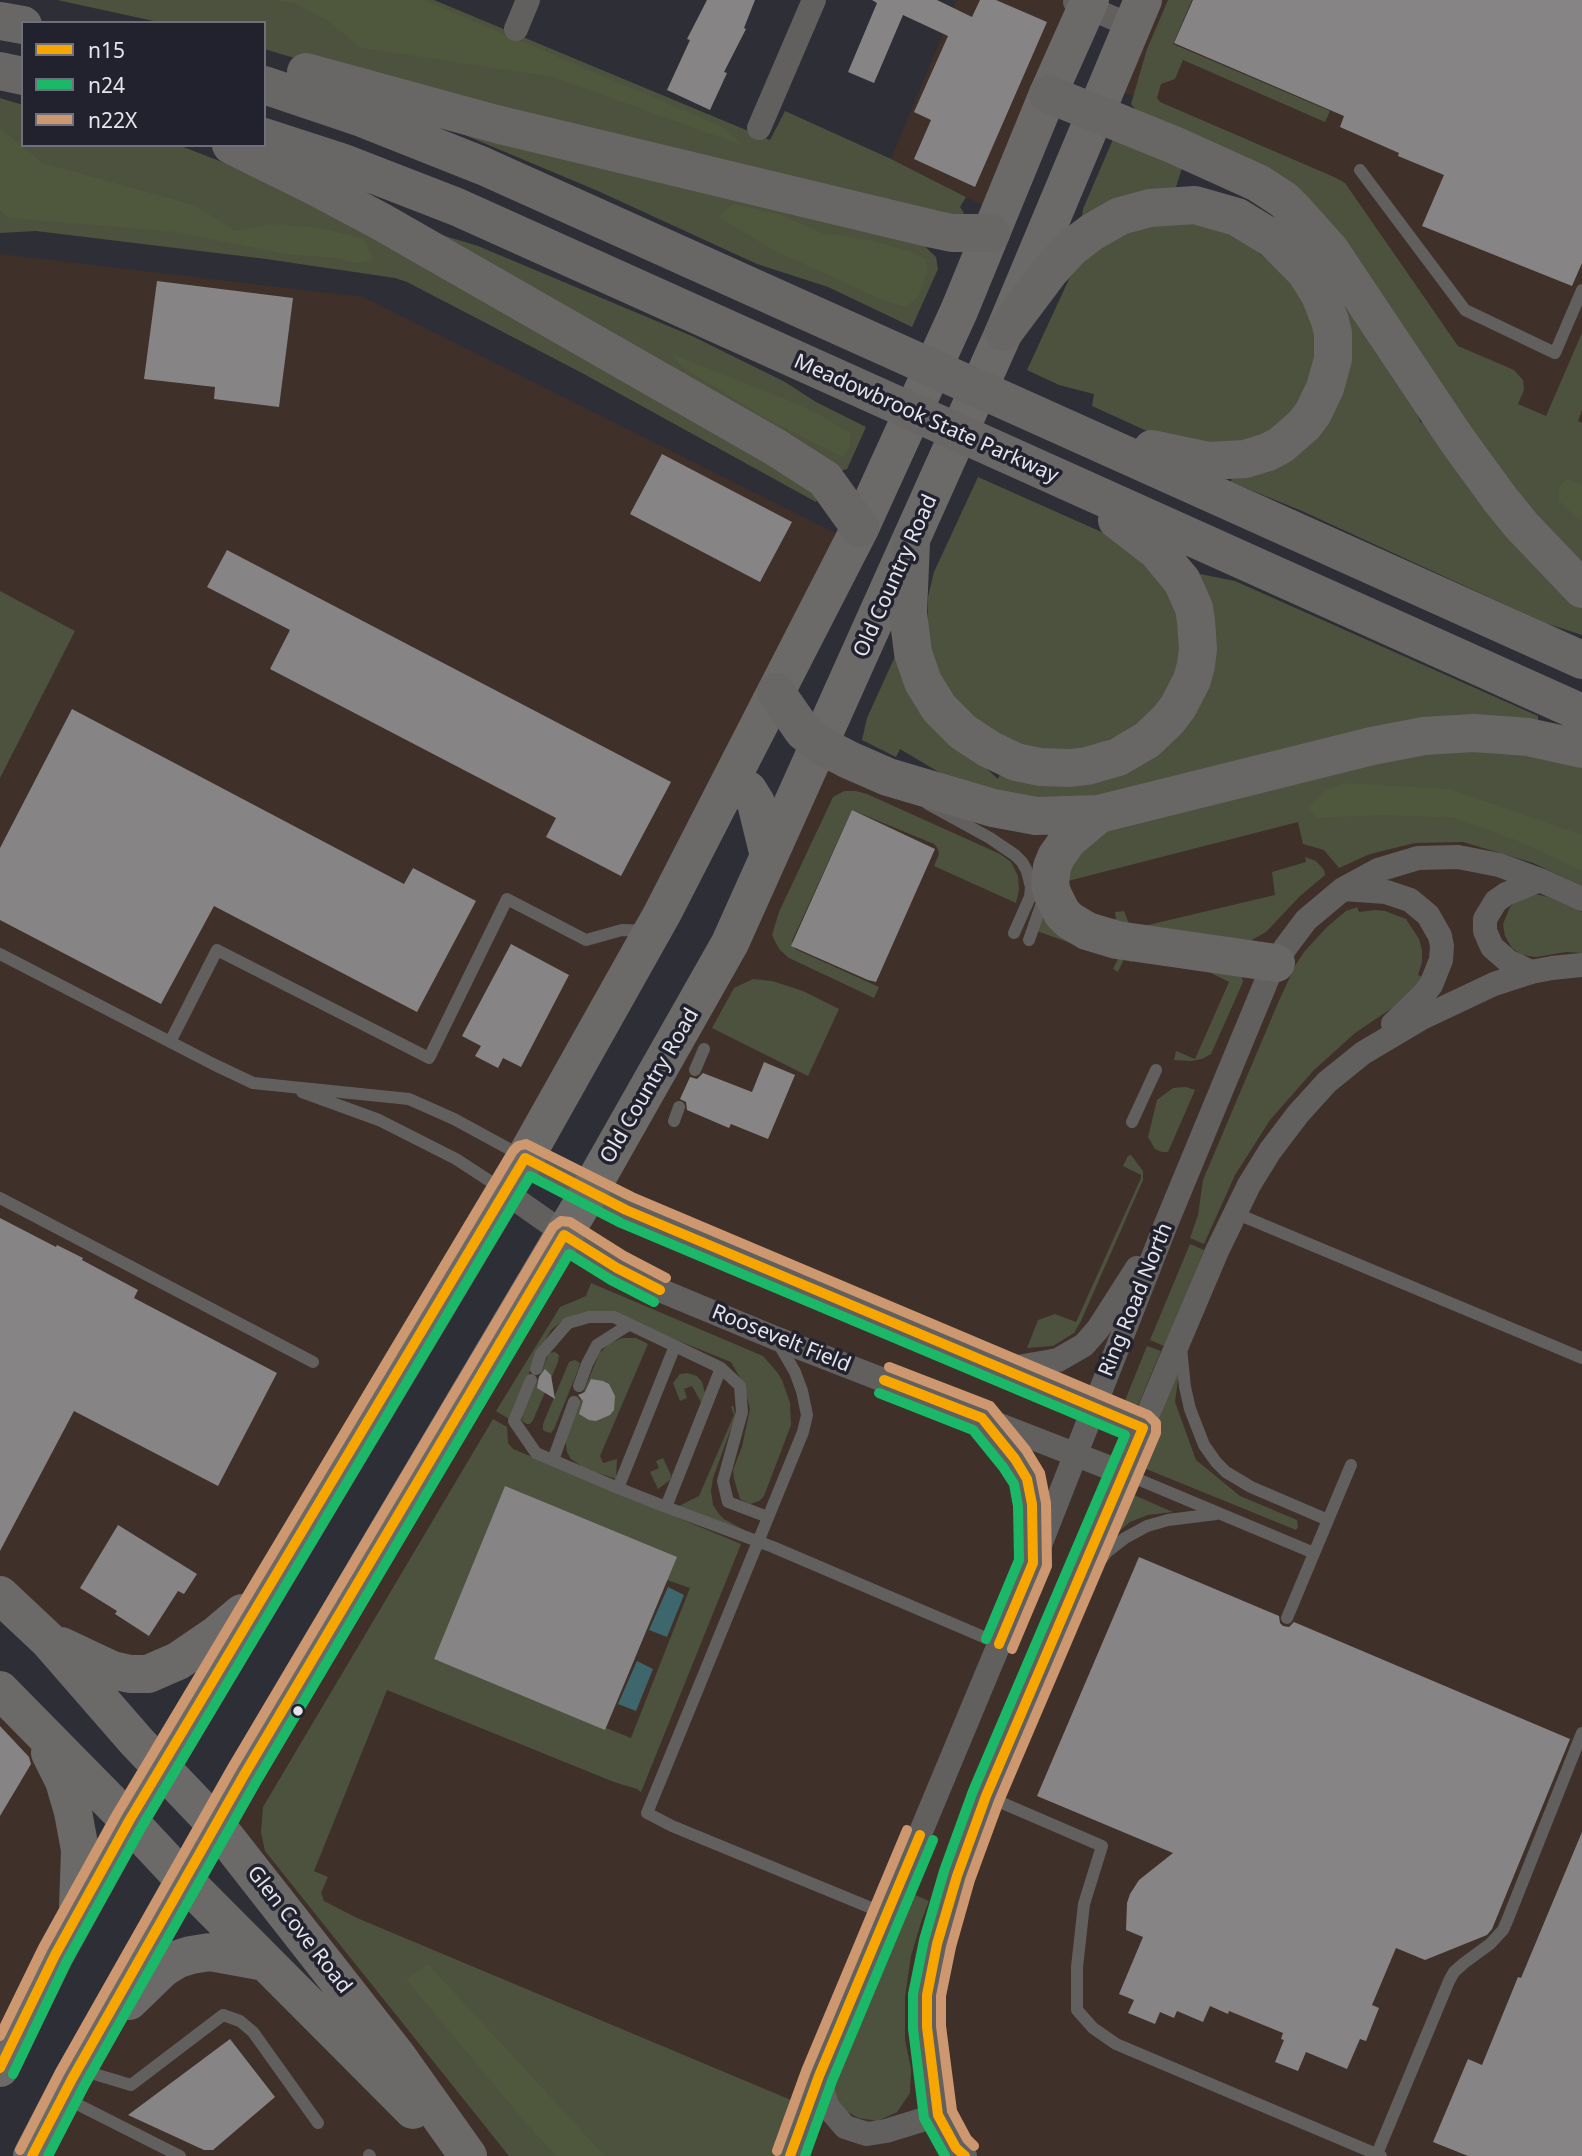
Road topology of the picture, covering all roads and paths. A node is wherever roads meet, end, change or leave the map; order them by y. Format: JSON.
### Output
{"nodes":[{"id":1,"x":528,"y":0,"type":"edge"},
{"id":2,"x":814,"y":0,"type":"edge"},
{"id":3,"x":1083,"y":2,"type":"edge"},
{"id":4,"x":1138,"y":13,"type":"edge"},
{"id":5,"x":0,"y":21,"type":"edge"},
{"id":6,"x":21,"y":25,"type":"edge"},
{"id":7,"x":516,"y":29,"type":"dead end"},
{"id":8,"x":266,"y":64,"type":"edge"},
{"id":9,"x":0,"y":71,"type":"edge"},
{"id":10,"x":21,"y":76,"type":"edge"},
{"id":11,"x":266,"y":86,"type":"edge"},
{"id":12,"x":1048,"y":94,"type":"junction"},
{"id":13,"x":1095,"y":113,"type":"junction"},
{"id":14,"x":759,"y":128,"type":"dead end"},
{"id":15,"x":266,"y":138,"type":"edge"},
{"id":16,"x":235,"y":147,"type":"edge"},
{"id":17,"x":1360,"y":170,"type":"dead end"},
{"id":18,"x":991,"y":233,"type":"junction"},
{"id":19,"x":1582,"y":290,"type":"edge"},
{"id":20,"x":1004,"y":332,"type":"junction"},
{"id":21,"x":1081,"y":434,"type":"junction"},
{"id":22,"x":1071,"y":485,"type":"junction"},
{"id":23,"x":860,"y":528,"type":"junction"},
{"id":24,"x":911,"y":542,"type":"junction"},
{"id":25,"x":1582,"y":589,"type":"edge"},
{"id":26,"x":1582,"y":660,"type":"edge"},
{"id":27,"x":776,"y":692,"type":"junction"},
{"id":28,"x":1582,"y":713,"type":"edge"},
{"id":29,"x":820,"y":745,"type":"junction"},
{"id":30,"x":1582,"y":748,"type":"edge"},
{"id":31,"x":888,"y":777,"type":"junction"},
{"id":32,"x":732,"y":780,"type":"junction"},
{"id":33,"x":1099,"y":814,"type":"junction"},
{"id":34,"x":769,"y":856,"type":"junction"},
{"id":35,"x":1539,"y":880,"type":"junction"},
{"id":36,"x":1049,"y":883,"type":"junction"},
{"id":37,"x":1343,"y":889,"type":"junction"},
{"id":38,"x":1582,"y":899,"type":"edge"},
{"id":39,"x":653,"y":932,"type":"junction"},
{"id":40,"x":1014,"y":933,"type":"dead end"},
{"id":41,"x":1029,"y":940,"type":"dead end"},
{"id":42,"x":0,"y":954,"type":"edge"},
{"id":43,"x":1276,"y":963,"type":"junction"},
{"id":44,"x":1582,"y":965,"type":"edge"},
{"id":45,"x":1531,"y":972,"type":"junction"},
{"id":46,"x":170,"y":1042,"type":"junction"},
{"id":47,"x":704,"y":1049,"type":"dead end"},
{"id":48,"x":1363,"y":1053,"type":"junction"},
{"id":49,"x":695,"y":1070,"type":"dead end"},
{"id":50,"x":1156,"y":1070,"type":"dead end"},
{"id":51,"x":288,"y":1087,"type":"junction"},
{"id":52,"x":679,"y":1107,"type":"dead end"},
{"id":53,"x":674,"y":1121,"type":"dead end"},
{"id":54,"x":1132,"y":1122,"type":"dead end"},
{"id":55,"x":525,"y":1158,"type":"junction"},
{"id":56,"x":505,"y":1192,"type":"junction"},
{"id":57,"x":589,"y":1192,"type":"junction"},
{"id":58,"x":0,"y":1198,"type":"edge"},
{"id":59,"x":1235,"y":1213,"type":"junction"},
{"id":60,"x":1166,"y":1224,"type":"junction"},
{"id":61,"x":564,"y":1235,"type":"junction"},
{"id":62,"x":630,"y":1324,"type":"junction"},
{"id":63,"x":775,"y":1338,"type":"junction"},
{"id":64,"x":1180,"y":1340,"type":"junction"},
{"id":65,"x":675,"y":1346,"type":"junction"},
{"id":66,"x":1582,"y":1358,"type":"edge"},
{"id":67,"x":313,"y":1362,"type":"dead end"},
{"id":68,"x":721,"y":1368,"type":"junction"},
{"id":69,"x":1004,"y":1369,"type":"junction"},
{"id":70,"x":579,"y":1386,"type":"dead end"},
{"id":71,"x":574,"y":1402,"type":"dead end"},
{"id":72,"x":1094,"y":1407,"type":"junction"},
{"id":73,"x":982,"y":1418,"type":"junction"},
{"id":74,"x":1143,"y":1428,"type":"junction"},
{"id":75,"x":1076,"y":1454,"type":"junction"},
{"id":76,"x":553,"y":1460,"type":"junction"},
{"id":77,"x":1351,"y":1465,"type":"dead end"},
{"id":78,"x":1123,"y":1474,"type":"junction"},
{"id":79,"x":618,"y":1488,"type":"junction"},
{"id":80,"x":666,"y":1507,"type":"junction"},
{"id":81,"x":1219,"y":1513,"type":"junction"},
{"id":82,"x":768,"y":1517,"type":"junction"},
{"id":83,"x":1328,"y":1520,"type":"junction"},
{"id":84,"x":758,"y":1543,"type":"junction"},
{"id":85,"x":1314,"y":1553,"type":"junction"},
{"id":86,"x":1033,"y":1563,"type":"junction"},
{"id":87,"x":265,"y":1592,"type":"junction"},
{"id":88,"x":0,"y":1595,"type":"edge"},
{"id":89,"x":1070,"y":1599,"type":"junction"},
{"id":90,"x":1287,"y":1618,"type":"dead end"},
{"id":91,"x":49,"y":1641,"type":"junction"},
{"id":92,"x":1000,"y":1644,"type":"junction"},
{"id":93,"x":0,"y":1690,"type":"edge"},
{"id":94,"x":38,"y":1729,"type":"junction"},
{"id":95,"x":1582,"y":1733,"type":"edge"},
{"id":96,"x":160,"y":1768,"type":"junction"},
{"id":97,"x":986,"y":1796,"type":"junction"},
{"id":98,"x":129,"y":1821,"type":"junction"},
{"id":99,"x":216,"y":1825,"type":"junction"},
{"id":100,"x":185,"y":1881,"type":"junction"},
{"id":101,"x":78,"y":1913,"type":"junction"},
{"id":102,"x":886,"y":1914,"type":"junction"},
{"id":103,"x":265,"y":1962,"type":"junction"},
{"id":104,"x":96,"y":2036,"type":"junction"},
{"id":105,"x":0,"y":2068,"type":"edge"},
{"id":106,"x":819,"y":2076,"type":"junction"},
{"id":107,"x":70,"y":2083,"type":"junction"},
{"id":108,"x":938,"y":2115,"type":"junction"},
{"id":109,"x":318,"y":2123,"type":"dead end"},
{"id":110,"x":1379,"y":2155,"type":"edge"},
{"id":111,"x":32,"y":2156,"type":"edge"},
{"id":112,"x":180,"y":2156,"type":"edge"},
{"id":113,"x":459,"y":2156,"type":"edge"},
{"id":114,"x":468,"y":2156,"type":"edge"},
{"id":115,"x":790,"y":2156,"type":"edge"},
{"id":116,"x":965,"y":2156,"type":"edge"}],
"edges":[{"from":1,"to":7,"type":"street"},
{"from":2,"to":14,"type":"street"},
{"from":3,"to":4,"type":"street"},
{"from":3,"to":12,"type":"main road"},
{"from":4,"to":13,"type":"main road","name":"Old Country Road"},
{"from":5,"to":6,"type":"highway"},
{"from":8,"to":18,"type":"highway"},
{"from":9,"to":10,"type":"highway"},
{"from":11,"to":21,"type":"highway"},
{"from":12,"to":13,"type":"highway"},
{"from":12,"to":18,"type":"main road"},
{"from":13,"to":20,"type":"main road","name":"Old Country Road"},
{"from":13,"to":25,"type":"highway"},
{"from":15,"to":22,"type":"highway","name":"Meadowbrook State Parkway"},
{"from":16,"to":23,"type":"highway"},
{"from":17,"to":19,"type":"lane"},
{"from":18,"to":23,"type":"main road"},
{"from":20,"to":21,"type":"highway"},
{"from":20,"to":24,"type":"main road","name":"Old Country Road"},
{"from":21,"to":26,"type":"highway"},
{"from":22,"to":24,"type":"highway"},
{"from":22,"to":28,"type":"highway","name":"Meadowbrook State Parkway"},
{"from":23,"to":27,"type":"main road"},
{"from":24,"to":29,"type":"main road","name":"Old Country Road"},
{"from":27,"to":29,"type":"highway"},
{"from":27,"to":32,"type":"main road"},
{"from":29,"to":31,"type":"highway"},
{"from":29,"to":34,"type":"main road","name":"Old Country Road"},
{"from":30,"to":33,"type":"highway"},
{"from":31,"to":33,"type":"highway"},
{"from":31,"to":40,"type":"lane"},
{"from":32,"to":34,"type":"main road"},
{"from":32,"to":39,"type":"main road"},
{"from":33,"to":36,"type":"highway"},
{"from":34,"to":57,"type":"main road","name":"Old Country Road"},
{"from":35,"to":37,"type":"street","name":"Ring Road North"},
{"from":35,"to":38,"type":"street","name":"Ring Road North"},
{"from":35,"to":45,"type":"street"},
{"from":36,"to":41,"type":"lane"},
{"from":36,"to":43,"type":"highway"},
{"from":37,"to":43,"type":"street","name":"Ring Road North"},
{"from":37,"to":48,"type":"street"},
{"from":39,"to":46,"type":"lane"},
{"from":39,"to":55,"type":"main road"},
{"from":42,"to":46,"type":"lane"},
{"from":43,"to":60,"type":"street","name":"Ring Road North"},
{"from":44,"to":45,"type":"street"},
{"from":45,"to":48,"type":"street"},
{"from":46,"to":51,"type":"lane"},
{"from":47,"to":49,"type":"lane"},
{"from":48,"to":59,"type":"street"},
{"from":50,"to":54,"type":"lane"},
{"from":51,"to":55,"type":"lane"},
{"from":51,"to":56,"type":"lane"},
{"from":52,"to":53,"type":"lane"},
{"from":55,"to":56,"type":"main road"},
{"from":55,"to":57,"type":"street"},
{"from":56,"to":61,"type":"street","name":"Roosevelt Field"},
{"from":56,"to":87,"type":"main road"},
{"from":57,"to":61,"type":"main road","name":"Old Country Road"},
{"from":57,"to":69,"type":"street"},
{"from":58,"to":67,"type":"lane"},
{"from":59,"to":64,"type":"street"},
{"from":59,"to":66,"type":"lane"},
{"from":60,"to":69,"type":"street"},
{"from":60,"to":72,"type":"street","name":"Ring Road North"},
{"from":61,"to":63,"type":"street","name":"Roosevelt Field"},
{"from":61,"to":99,"type":"main road","name":"Old Country Road"},
{"from":62,"to":65,"type":"lane"},
{"from":62,"to":70,"type":"lane"},
{"from":62,"to":76,"type":"lane"},
{"from":63,"to":73,"type":"street","name":"Roosevelt Field"},
{"from":63,"to":82,"type":"lane"},
{"from":64,"to":74,"type":"street"},
{"from":64,"to":83,"type":"lane"},
{"from":65,"to":68,"type":"lane"},
{"from":65,"to":79,"type":"lane"},
{"from":68,"to":80,"type":"lane"},
{"from":68,"to":82,"type":"lane"},
{"from":69,"to":72,"type":"street"},
{"from":71,"to":76,"type":"lane"},
{"from":72,"to":74,"type":"street"},
{"from":72,"to":75,"type":"street","name":"Ring Road North"},
{"from":73,"to":75,"type":"street","name":"Roosevelt Field"},
{"from":73,"to":86,"type":"street"},
{"from":74,"to":78,"type":"street"},
{"from":75,"to":78,"type":"street","name":"Roosevelt Field"},
{"from":75,"to":86,"type":"street","name":"Ring Road North"},
{"from":76,"to":79,"type":"lane"},
{"from":77,"to":83,"type":"lane"},
{"from":78,"to":81,"type":"lane"},
{"from":78,"to":89,"type":"street"},
{"from":79,"to":80,"type":"lane"},
{"from":80,"to":84,"type":"lane"},
{"from":81,"to":85,"type":"lane"},
{"from":81,"to":89,"type":"lane"},
{"from":82,"to":84,"type":"lane"},
{"from":83,"to":85,"type":"lane"},
{"from":84,"to":92,"type":"lane"},
{"from":84,"to":102,"type":"lane"},
{"from":85,"to":90,"type":"lane"},
{"from":86,"to":92,"type":"street","name":"Ring Road North"},
{"from":87,"to":91,"type":"main road"},
{"from":87,"to":96,"type":"main road"},
{"from":88,"to":91,"type":"main road","name":"Glen Cove Road"},
{"from":89,"to":97,"type":"street"},
{"from":91,"to":96,"type":"main road","name":"Glen Cove Road"},
{"from":92,"to":102,"type":"street","name":"Ring Road North"},
{"from":93,"to":94,"type":"main road","name":"Glen Cove Road"},
{"from":94,"to":98,"type":"main road","name":"Glen Cove Road"},
{"from":94,"to":101,"type":"main road"},
{"from":95,"to":110,"type":"lane"},
{"from":96,"to":98,"type":"main road"},
{"from":96,"to":99,"type":"main road","name":"Glen Cove Road"},
{"from":97,"to":108,"type":"street"},
{"from":97,"to":110,"type":"lane"},
{"from":98,"to":100,"type":"main road","name":"Glen Cove Road"},
{"from":98,"to":101,"type":"main road"},
{"from":99,"to":100,"type":"main road","name":"Old Country Road"},
{"from":99,"to":114,"type":"main road","name":"Glen Cove Road"},
{"from":100,"to":103,"type":"main road","name":"Glen Cove Road"},
{"from":100,"to":104,"type":"main road","name":"Old Country Road"},
{"from":101,"to":105,"type":"main road"},
{"from":102,"to":106,"type":"street","name":"Ring Road North"},
{"from":103,"to":104,"type":"main road"},
{"from":103,"to":113,"type":"main road","name":"Glen Cove Road"},
{"from":104,"to":107,"type":"main road","name":"Old Country Road"},
{"from":106,"to":108,"type":"street"},
{"from":106,"to":115,"type":"street","name":"Ring Road North"},
{"from":107,"to":109,"type":"lane"},
{"from":107,"to":111,"type":"main road","name":"Old Country Road"},
{"from":107,"to":112,"type":"lane"},
{"from":108,"to":116,"type":"street"}]}
